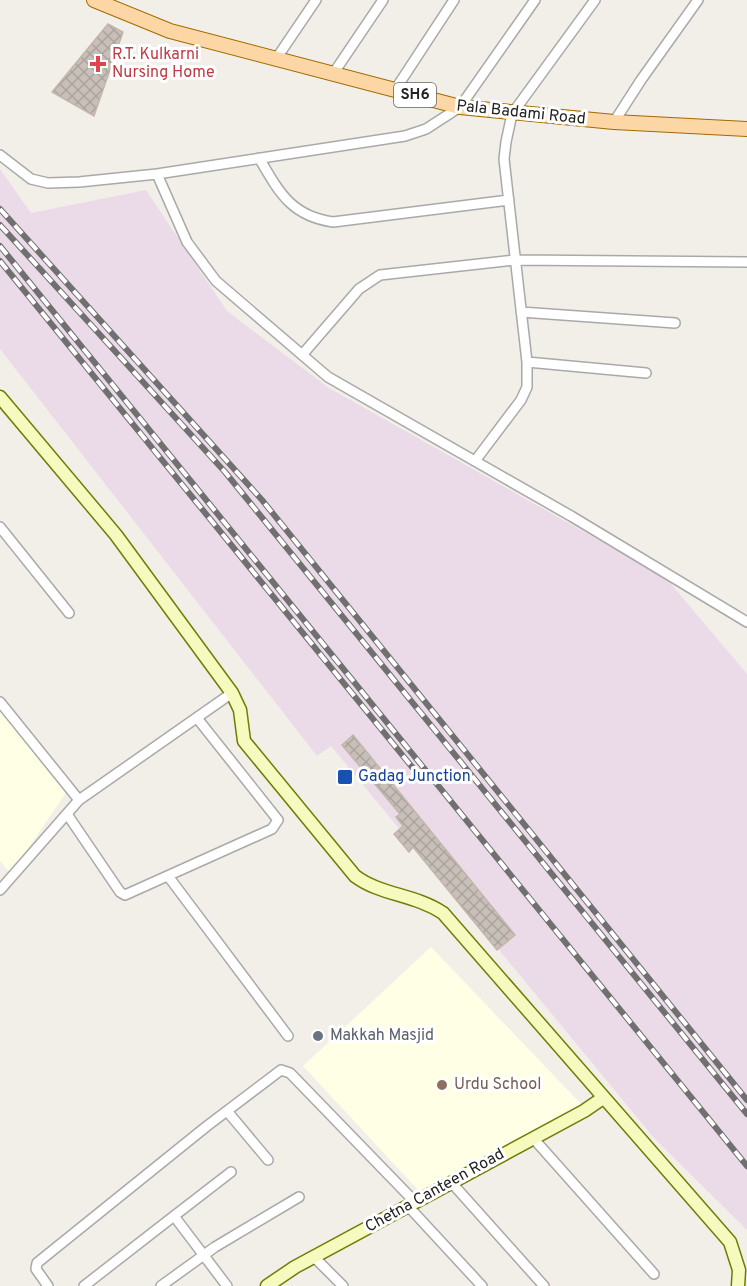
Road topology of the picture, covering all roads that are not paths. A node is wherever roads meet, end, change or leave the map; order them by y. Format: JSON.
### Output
{"nodes":[{"id":1,"x":94,"y":0,"type":"edge"},
{"id":2,"x":316,"y":0,"type":"edge"},
{"id":3,"x":383,"y":0,"type":"edge"},
{"id":4,"x":454,"y":0,"type":"edge"},
{"id":5,"x":535,"y":0,"type":"edge"},
{"id":6,"x":596,"y":0,"type":"edge"},
{"id":7,"x":698,"y":0,"type":"edge"},
{"id":8,"x":276,"y":59,"type":"junction"},
{"id":9,"x":333,"y":74,"type":"junction"},
{"id":10,"x":395,"y":90,"type":"junction"},
{"id":11,"x":460,"y":107,"type":"junction"},
{"id":12,"x":512,"y":114,"type":"junction"},
{"id":13,"x":614,"y":122,"type":"junction"},
{"id":14,"x":747,"y":129,"type":"edge"},
{"id":15,"x":0,"y":155,"type":"edge"},
{"id":16,"x":259,"y":158,"type":"junction"},
{"id":17,"x":158,"y":174,"type":"junction"},
{"id":18,"x":509,"y":200,"type":"junction"},
{"id":19,"x":515,"y":260,"type":"junction"},
{"id":20,"x":747,"y":262,"type":"edge"},
{"id":21,"x":521,"y":312,"type":"junction"},
{"id":22,"x":675,"y":322,"type":"dead end"},
{"id":23,"x":302,"y":355,"type":"junction"},
{"id":24,"x":527,"y":362,"type":"junction"},
{"id":25,"x":646,"y":373,"type":"dead end"},
{"id":26,"x":0,"y":397,"type":"edge"},
{"id":27,"x":475,"y":461,"type":"junction"},
{"id":28,"x":0,"y":527,"type":"edge"},
{"id":29,"x":69,"y":613,"type":"dead end"},
{"id":30,"x":747,"y":622,"type":"edge"},
{"id":31,"x":232,"y":693,"type":"junction"},
{"id":32,"x":0,"y":702,"type":"edge"},
{"id":33,"x":197,"y":718,"type":"junction"},
{"id":34,"x":79,"y":800,"type":"junction"},
{"id":35,"x":67,"y":814,"type":"junction"},
{"id":36,"x":168,"y":876,"type":"junction"},
{"id":37,"x":0,"y":890,"type":"edge"},
{"id":38,"x":288,"y":1036,"type":"dead end"},
{"id":39,"x":603,"y":1098,"type":"junction"},
{"id":40,"x":227,"y":1111,"type":"junction"},
{"id":41,"x":533,"y":1138,"type":"junction"},
{"id":42,"x":268,"y":1160,"type":"dead end"},
{"id":43,"x":231,"y":1172,"type":"dead end"},
{"id":44,"x":452,"y":1182,"type":"junction"},
{"id":45,"x":299,"y":1197,"type":"dead end"},
{"id":46,"x":411,"y":1204,"type":"junction"},
{"id":47,"x":174,"y":1216,"type":"junction"},
{"id":48,"x":203,"y":1255,"type":"junction"},
{"id":49,"x":314,"y":1257,"type":"junction"},
{"id":50,"x":654,"y":1274,"type":"dead end"},
{"id":51,"x":738,"y":1285,"type":"edge"},
{"id":52,"x":48,"y":1286,"type":"edge"},
{"id":53,"x":84,"y":1286,"type":"edge"},
{"id":54,"x":161,"y":1286,"type":"edge"},
{"id":55,"x":227,"y":1286,"type":"edge"},
{"id":56,"x":267,"y":1286,"type":"edge"},
{"id":57,"x":343,"y":1286,"type":"edge"},
{"id":58,"x":482,"y":1286,"type":"edge"},
{"id":59,"x":544,"y":1286,"type":"edge"}],
"edges":[{"from":1,"to":8,"type":"main road","name":"Pala Badami Road","number":"SH6"},
{"from":2,"to":8,"type":"street"},
{"from":3,"to":9,"type":"street"},
{"from":4,"to":10,"type":"street"},
{"from":5,"to":11,"type":"street"},
{"from":6,"to":12,"type":"street"},
{"from":7,"to":13,"type":"street"},
{"from":8,"to":9,"type":"main road","name":"Pala Badami Road","number":"SH6"},
{"from":9,"to":10,"type":"main road","name":"Pala Badami Road","number":"SH6"},
{"from":10,"to":11,"type":"main road","name":"Pala Badami Road","number":"SH6"},
{"from":11,"to":12,"type":"main road","name":"Pala Badami Road","number":"SH6"},
{"from":11,"to":16,"type":"street"},
{"from":12,"to":13,"type":"main road","name":"Pala Badami Road","number":"SH6"},
{"from":12,"to":18,"type":"street"},
{"from":13,"to":14,"type":"main road","name":"Pala Badami Road","number":"SH6"},
{"from":15,"to":17,"type":"street"},
{"from":16,"to":17,"type":"street"},
{"from":16,"to":18,"type":"street"},
{"from":17,"to":23,"type":"street"},
{"from":18,"to":19,"type":"street"},
{"from":19,"to":20,"type":"street"},
{"from":19,"to":21,"type":"street"},
{"from":19,"to":23,"type":"street"},
{"from":21,"to":22,"type":"street"},
{"from":21,"to":24,"type":"street"},
{"from":23,"to":27,"type":"street"},
{"from":24,"to":25,"type":"street"},
{"from":24,"to":27,"type":"street"},
{"from":26,"to":31,"type":"street"},
{"from":27,"to":30,"type":"street"},
{"from":28,"to":29,"type":"street"},
{"from":31,"to":33,"type":"street"},
{"from":31,"to":39,"type":"street"},
{"from":32,"to":34,"type":"street"},
{"from":33,"to":34,"type":"street"},
{"from":33,"to":36,"type":"street"},
{"from":34,"to":35,"type":"street"},
{"from":35,"to":36,"type":"street"},
{"from":35,"to":37,"type":"street"},
{"from":36,"to":38,"type":"street"},
{"from":39,"to":41,"type":"street","name":"Chetna Canteen Road"},
{"from":39,"to":51,"type":"street"},
{"from":40,"to":42,"type":"street"},
{"from":40,"to":46,"type":"street"},
{"from":40,"to":52,"type":"street"},
{"from":41,"to":44,"type":"street","name":"Chetna Canteen Road"},
{"from":41,"to":50,"type":"street"},
{"from":43,"to":47,"type":"street"},
{"from":44,"to":46,"type":"street","name":"Chetna Canteen Road"},
{"from":44,"to":59,"type":"street"},
{"from":45,"to":48,"type":"street"},
{"from":46,"to":49,"type":"street","name":"Chetna Canteen Road"},
{"from":46,"to":58,"type":"street"},
{"from":47,"to":48,"type":"street"},
{"from":47,"to":53,"type":"street"},
{"from":48,"to":54,"type":"street"},
{"from":48,"to":55,"type":"street"},
{"from":49,"to":56,"type":"street","name":"Chetna Canteen Road"},
{"from":49,"to":57,"type":"street"}]}
